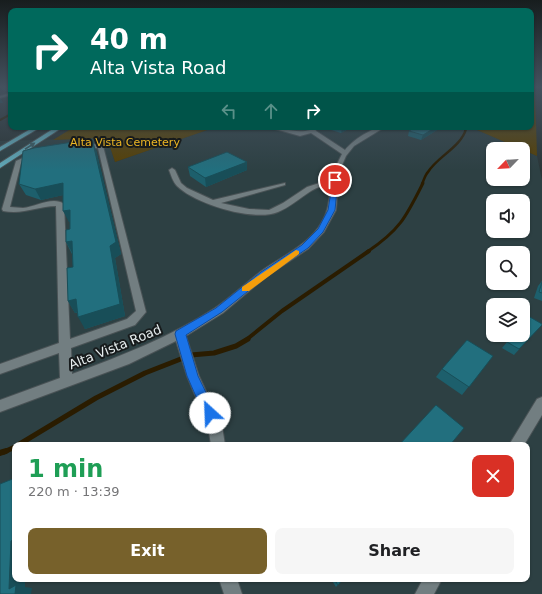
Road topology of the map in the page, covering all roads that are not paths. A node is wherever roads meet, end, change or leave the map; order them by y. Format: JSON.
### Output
{"nodes":[{"id":1,"x":33,"y":130,"type":"edge"},
{"id":2,"x":55,"y":130,"type":"edge"},
{"id":3,"x":283,"y":130,"type":"edge"},
{"id":4,"x":311,"y":130,"type":"edge"},
{"id":5,"x":315,"y":130,"type":"edge"},
{"id":6,"x":377,"y":130,"type":"edge"},
{"id":7,"x":75,"y":148,"type":"edge"},
{"id":8,"x":0,"y":149,"type":"edge"},
{"id":9,"x":345,"y":153,"type":"junction"},
{"id":10,"x":38,"y":154,"type":"edge"},
{"id":11,"x":0,"y":166,"type":"edge"},
{"id":12,"x":172,"y":170,"type":"dead end"},
{"id":13,"x":335,"y":180,"type":"junction"},
{"id":14,"x":283,"y":184,"type":"dead end"},
{"id":15,"x":215,"y":202,"type":"junction"},
{"id":16,"x":2,"y":210,"type":"edge"},
{"id":17,"x":180,"y":334,"type":"junction"},
{"id":18,"x":65,"y":346,"type":"junction"},
{"id":19,"x":0,"y":368,"type":"edge"},
{"id":20,"x":66,"y":381,"type":"junction"},
{"id":21,"x":542,"y":403,"type":"edge"},
{"id":22,"x":0,"y":406,"type":"edge"},
{"id":23,"x":218,"y":442,"type":"edge"},
{"id":24,"x":518,"y":442,"type":"edge"},
{"id":25,"x":229,"y":582,"type":"edge"},
{"id":26,"x":431,"y":582,"type":"edge"},
{"id":27,"x":233,"y":594,"type":"edge"},
{"id":28,"x":424,"y":594,"type":"edge"}],
"edges":[{"from":1,"to":8,"type":"main road"},
{"from":11,"to":2,"type":"main road","one_way":true},
{"from":3,"to":4,"type":"street"},
{"from":5,"to":9,"type":"street"},
{"from":6,"to":9,"type":"street","name":"Alta Vista Road"},
{"from":7,"to":18,"type":"street"},
{"from":9,"to":13,"type":"street","name":"Alta Vista Road"},
{"from":10,"to":16,"type":"street"},
{"from":12,"to":15,"type":"street"},
{"from":13,"to":15,"type":"street"},
{"from":13,"to":17,"type":"street","name":"Alta Vista Road"},
{"from":14,"to":15,"type":"street"},
{"from":16,"to":18,"type":"street"},
{"from":17,"to":20,"type":"street","name":"Alta Vista Road"},
{"from":17,"to":23,"type":"street"},
{"from":18,"to":19,"type":"street"},
{"from":18,"to":20,"type":"street"},
{"from":20,"to":22,"type":"street","name":"Alta Vista Road"},
{"from":21,"to":24,"type":"street"},
{"from":25,"to":27,"type":"street"},
{"from":26,"to":28,"type":"street"}]}
